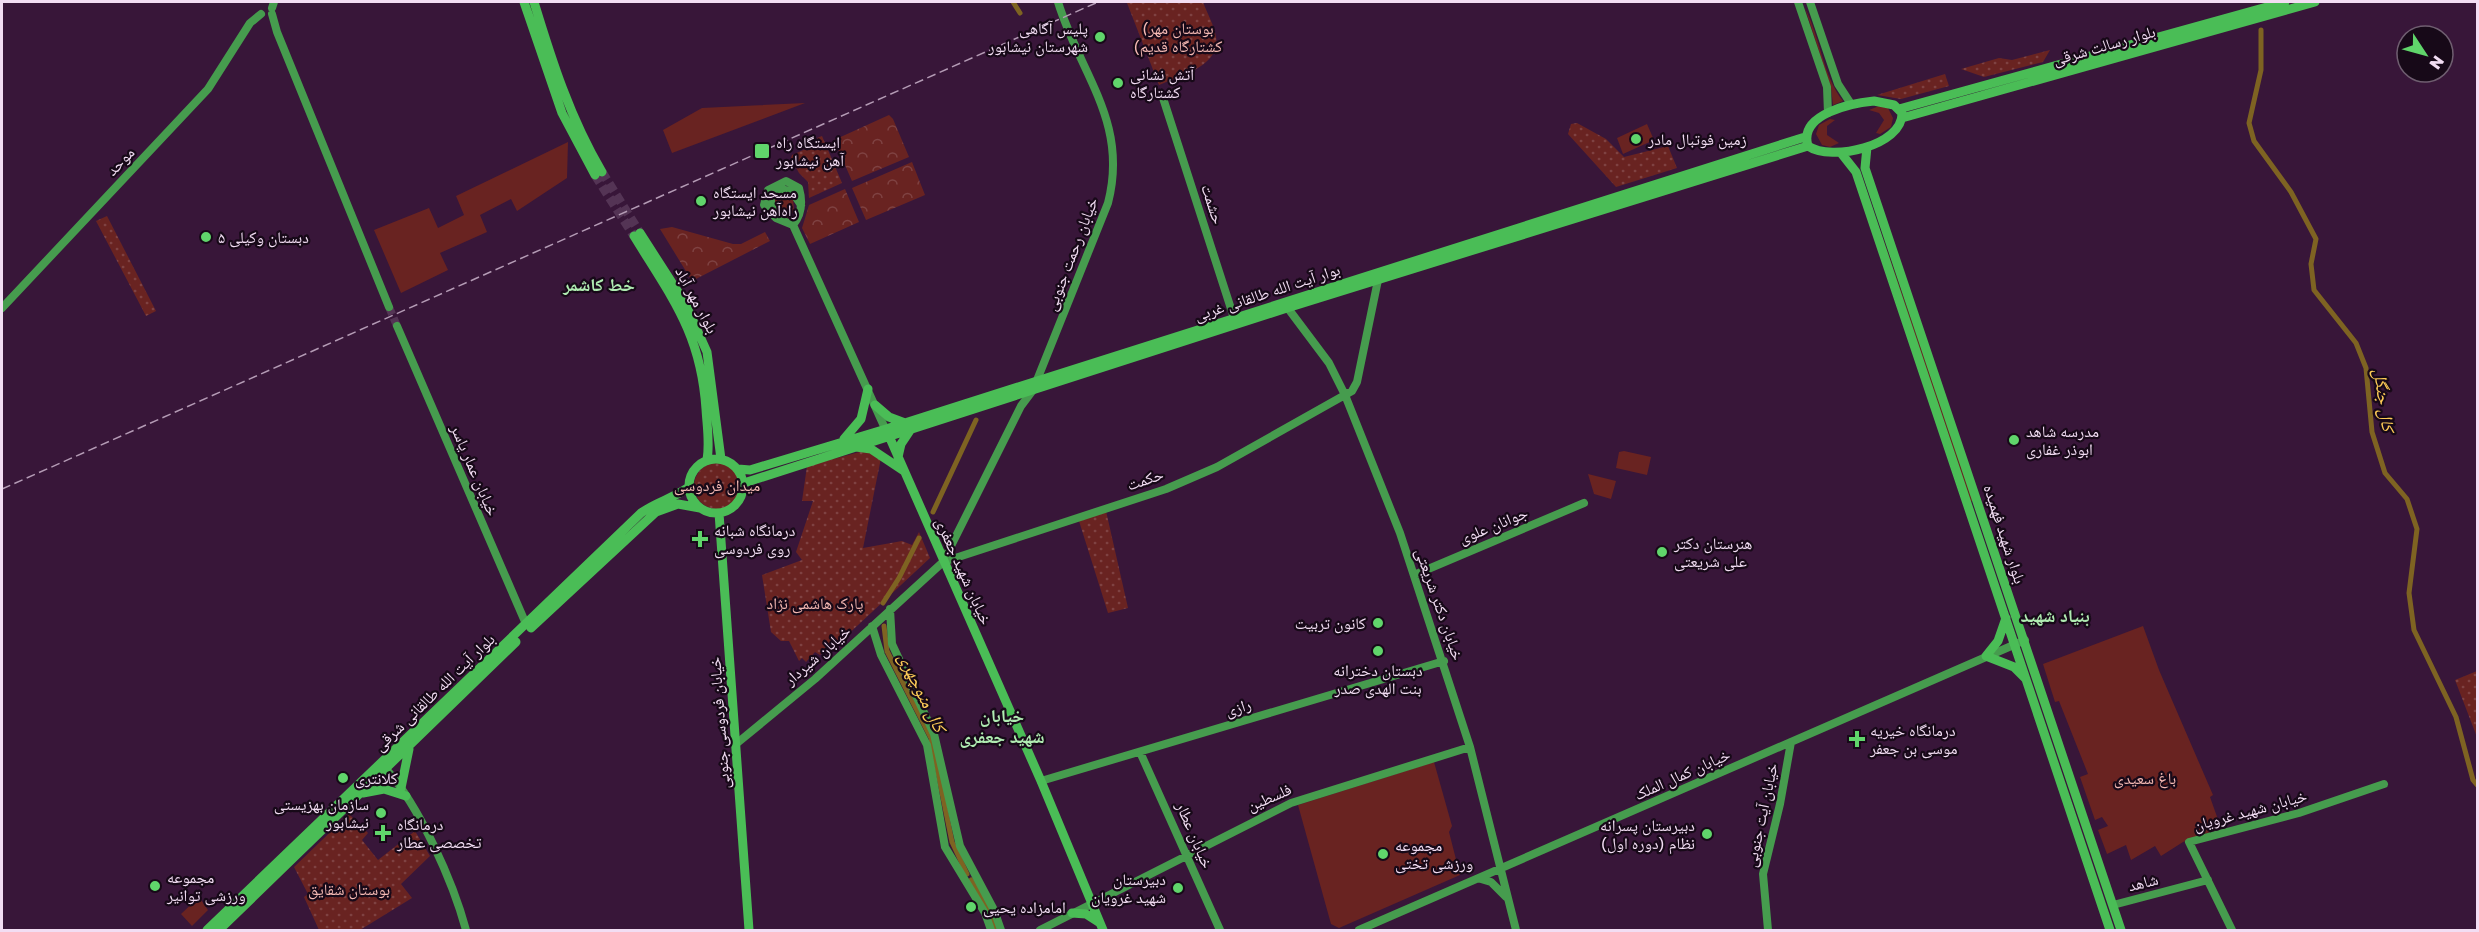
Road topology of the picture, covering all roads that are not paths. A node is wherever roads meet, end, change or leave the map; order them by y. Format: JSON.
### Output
{"nodes":[{"id":1,"x":524,"y":2,"type":"edge"},
{"id":2,"x":534,"y":2,"type":"edge"},
{"id":3,"x":1058,"y":2,"type":"edge"},
{"id":4,"x":1799,"y":2,"type":"edge"},
{"id":5,"x":1810,"y":2,"type":"edge"},
{"id":6,"x":2285,"y":2,"type":"edge"},
{"id":7,"x":2315,"y":2,"type":"edge"},
{"id":8,"x":268,"y":10,"type":"edge"},
{"id":9,"x":2216,"y":26,"type":"junction"},
{"id":10,"x":1163,"y":98,"type":"dead end"},
{"id":11,"x":1851,"y":104,"type":"junction"},
{"id":12,"x":1828,"y":113,"type":"junction"},
{"id":13,"x":1901,"y":113,"type":"junction"},
{"id":14,"x":1807,"y":141,"type":"junction"},
{"id":15,"x":1867,"y":147,"type":"junction"},
{"id":16,"x":1840,"y":153,"type":"junction"},
{"id":17,"x":1871,"y":201,"type":"junction"},
{"id":18,"x":1558,"y":220,"type":"junction"},
{"id":19,"x":793,"y":225,"type":"junction"},
{"id":20,"x":1378,"y":280,"type":"junction"},
{"id":21,"x":1285,"y":305,"type":"junction"},
{"id":22,"x":388,"y":307,"type":"tunnel mouth"},
{"id":23,"x":2,"y":308,"type":"edge"},
{"id":24,"x":1234,"y":318,"type":"junction"},
{"id":25,"x":397,"y":326,"type":"tunnel mouth"},
{"id":26,"x":1163,"y":344,"type":"junction"},
{"id":27,"x":1036,"y":380,"type":"junction"},
{"id":28,"x":868,"y":389,"type":"junction"},
{"id":29,"x":1033,"y":390,"type":"junction"},
{"id":30,"x":1345,"y":395,"type":"junction"},
{"id":31,"x":1009,"y":397,"type":"junction"},
{"id":32,"x":875,"y":405,"type":"junction"},
{"id":33,"x":1021,"y":406,"type":"junction"},
{"id":34,"x":908,"y":426,"type":"junction"},
{"id":35,"x":887,"y":433,"type":"junction"},
{"id":36,"x":840,"y":443,"type":"junction"},
{"id":37,"x":853,"y":447,"type":"junction"},
{"id":38,"x":898,"y":457,"type":"junction"},
{"id":39,"x":721,"y":459,"type":"junction"},
{"id":40,"x":707,"y":460,"type":"junction"},
{"id":41,"x":738,"y":469,"type":"junction"},
{"id":42,"x":905,"y":472,"type":"junction"},
{"id":43,"x":744,"y":483,"type":"junction"},
{"id":44,"x":689,"y":487,"type":"junction"},
{"id":45,"x":1584,"y":503,"type":"dead end"},
{"id":46,"x":700,"y":508,"type":"junction"},
{"id":47,"x":719,"y":513,"type":"junction"},
{"id":48,"x":943,"y":562,"type":"junction"},
{"id":49,"x":1414,"y":575,"type":"junction"},
{"id":50,"x":890,"y":609,"type":"junction"},
{"id":51,"x":2006,"y":618,"type":"junction"},
{"id":52,"x":526,"y":624,"type":"junction"},
{"id":53,"x":872,"y":626,"type":"junction"},
{"id":54,"x":2020,"y":626,"type":"junction"},
{"id":55,"x":2020,"y":642,"type":"junction"},
{"id":56,"x":1986,"y":656,"type":"junction"},
{"id":57,"x":1444,"y":661,"type":"junction"},
{"id":58,"x":2033,"y":663,"type":"junction"},
{"id":59,"x":2028,"y":681,"type":"junction"},
{"id":60,"x":1791,"y":742,"type":"junction"},
{"id":61,"x":736,"y":744,"type":"junction"},
{"id":62,"x":411,"y":745,"type":"junction"},
{"id":63,"x":1470,"y":747,"type":"junction"},
{"id":64,"x":1140,"y":752,"type":"junction"},
{"id":65,"x":384,"y":766,"type":"junction"},
{"id":66,"x":1041,"y":781,"type":"junction"},
{"id":67,"x":2384,"y":784,"type":"dead end"},
{"id":68,"x":404,"y":792,"type":"junction"},
{"id":69,"x":359,"y":795,"type":"junction"},
{"id":70,"x":2082,"y":812,"type":"junction"},
{"id":71,"x":2072,"y":815,"type":"junction"},
{"id":72,"x":1187,"y":854,"type":"junction"},
{"id":73,"x":1500,"y":871,"type":"junction"},
{"id":74,"x":974,"y":876,"type":"junction"},
{"id":75,"x":964,"y":879,"type":"junction"},
{"id":76,"x":1481,"y":879,"type":"junction"},
{"id":77,"x":2208,"y":880,"type":"junction"},
{"id":78,"x":1507,"y":898,"type":"junction"},
{"id":79,"x":1091,"y":903,"type":"junction"},
{"id":80,"x":2112,"y":905,"type":"junction"},
{"id":81,"x":1072,"y":914,"type":"junction"},
{"id":82,"x":1102,"y":927,"type":"edge"},
{"id":83,"x":207,"y":930,"type":"edge"},
{"id":84,"x":220,"y":930,"type":"edge"},
{"id":85,"x":466,"y":930,"type":"edge"},
{"id":86,"x":749,"y":930,"type":"edge"},
{"id":87,"x":991,"y":930,"type":"edge"},
{"id":88,"x":1001,"y":930,"type":"edge"},
{"id":89,"x":1040,"y":930,"type":"edge"},
{"id":90,"x":1220,"y":930,"type":"edge"},
{"id":91,"x":1359,"y":930,"type":"edge"},
{"id":92,"x":1516,"y":930,"type":"edge"},
{"id":93,"x":1768,"y":930,"type":"edge"},
{"id":94,"x":2110,"y":930,"type":"edge"},
{"id":95,"x":2121,"y":930,"type":"edge"},
{"id":96,"x":2232,"y":930,"type":"edge"}],
"edges":[{"from":1,"to":2,"type":"main road"},
{"from":3,"to":27,"type":"street","name":"خیابان رحمت جنوبی"},
{"from":4,"to":12,"type":"street"},
{"from":5,"to":11,"type":"street"},
{"from":6,"to":9,"type":"main road","name":"بلوار رسالت شرقی"},
{"from":7,"to":9,"type":"main road","name":"بلوار رسالت شرقی"},
{"from":8,"to":22,"type":"street"},
{"from":8,"to":23,"type":"street","name":"موحد"},
{"from":9,"to":13,"type":"main road","name":"بلوار رسالت شرقی"},
{"from":10,"to":24,"type":"street","name":"حشمت"},
{"from":11,"to":12,"type":"main road"},
{"from":11,"to":13,"type":"main road"},
{"from":12,"to":14,"type":"main road"},
{"from":13,"to":15,"type":"main road"},
{"from":14,"to":16,"type":"main road"},
{"from":14,"to":18,"type":"main road","name":"بوار آیت الله طالقانی غربی"},
{"from":15,"to":16,"type":"main road"},
{"from":15,"to":17,"type":"main road","name":"بلوار شهید فهمیده"},
{"from":16,"to":17,"type":"main road","name":"بلوار شهید فهمیده"},
{"from":17,"to":51,"type":"main road","name":"بلوار شهید فهمیده"},
{"from":17,"to":54,"type":"main road","name":"بلوار شهید فهمیده"},
{"from":18,"to":20,"type":"main road","name":"بوار آیت الله طالقانی غربی"},
{"from":18,"to":21,"type":"main road","name":"بوار آیت الله طالقانی غربی"},
{"from":19,"to":19,"type":"street"},
{"from":19,"to":28,"type":"street","name":"خیابان شهید جعفری"},
{"from":20,"to":21,"type":"main road","name":"بوار آیت الله طالقانی غربی"},
{"from":20,"to":30,"type":"street"},
{"from":21,"to":24,"type":"main road","name":"بوار آیت الله طالقانی غربی"},
{"from":21,"to":26,"type":"main road","name":"بوار آیت الله طالقانی غربی"},
{"from":21,"to":30,"type":"street","name":"خیابان دکتر شریعتی"},
{"from":24,"to":26,"type":"main road","name":"بوار آیت الله طالقانی غربی"},
{"from":25,"to":52,"type":"street","name":"خیابان عمار یاسر"},
{"from":26,"to":27,"type":"main road","name":"بوار آیت الله طالقانی غربی"},
{"from":26,"to":29,"type":"main road","name":"بوار آیت الله طالقانی غربی"},
{"from":27,"to":29,"type":"street","name":"خیابان رحمت جنوبی"},
{"from":27,"to":34,"type":"main road","name":"بوار آیت الله طالقانی غربی"},
{"from":28,"to":32,"type":"street","name":"خیابان شهید جعفری"},
{"from":28,"to":36,"type":"main road"},
{"from":29,"to":31,"type":"main road","name":"بوار آیت الله طالقانی غربی"},
{"from":29,"to":33,"type":"street"},
{"from":30,"to":48,"type":"street","name":"حکمت"},
{"from":30,"to":49,"type":"street","name":"خیابان دکتر شریعتی"},
{"from":31,"to":33,"type":"street"},
{"from":31,"to":34,"type":"main road","name":"بوار آیت الله طالقانی غربی"},
{"from":32,"to":34,"type":"main road"},
{"from":32,"to":35,"type":"street","name":"خیابان شهید جعفری"},
{"from":33,"to":48,"type":"street"},
{"from":34,"to":35,"type":"main road","name":"بوار آیت الله طالقانی غربی"},
{"from":34,"to":38,"type":"main road"},
{"from":35,"to":36,"type":"main road","name":"بوار آیت الله طالقانی غربی"},
{"from":35,"to":37,"type":"main road","name":"بوار آیت الله طالقانی غربی"},
{"from":35,"to":38,"type":"main road","name":"خیابان شهید جعفری"},
{"from":36,"to":41,"type":"main road","name":"بوار آیت الله طالقانی غربی"},
{"from":37,"to":42,"type":"main road"},
{"from":37,"to":43,"type":"main road","name":"بوار آیت الله طالقانی غربی"},
{"from":38,"to":42,"type":"main road","name":"خیابان شهید جعفری"},
{"from":39,"to":40,"type":"main road"},
{"from":39,"to":40,"type":"main road","name":"بلوار مهر آباد"},
{"from":39,"to":41,"type":"main road"},
{"from":40,"to":44,"type":"main road"},
{"from":41,"to":43,"type":"main road"},
{"from":42,"to":48,"type":"main road","name":"خیابان شهید جعفری"},
{"from":43,"to":47,"type":"main road"},
{"from":44,"to":46,"type":"main road"},
{"from":44,"to":52,"type":"main road","name":"بلوار آیت الله طالقانی شرقی"},
{"from":45,"to":49,"type":"street","name":"جوانان علوی"},
{"from":46,"to":47,"type":"main road"},
{"from":46,"to":62,"type":"main road","name":"بلوار آیت الله طالقانی شرقی"},
{"from":47,"to":61,"type":"main road","name":"خیابان فردوسی جنوبی"},
{"from":48,"to":50,"type":"street","name":"خیابان شیردار"},
{"from":48,"to":66,"type":"main road","name":"خیابان شهید جعفری"},
{"from":49,"to":57,"type":"street","name":"خیابان دکتر شریعتی"},
{"from":50,"to":53,"type":"street","name":"خیابان شیردار"},
{"from":50,"to":74,"type":"street"},
{"from":51,"to":55,"type":"main road","name":"بلوار شهید فهمیده"},
{"from":51,"to":56,"type":"main road"},
{"from":52,"to":65,"type":"main road","name":"بلوار آیت الله طالقانی شرقی"},
{"from":53,"to":61,"type":"street","name":"خیابان شیردار"},
{"from":53,"to":75,"type":"street"},
{"from":54,"to":55,"type":"main road","name":"بلوار شهید فهمیده"},
{"from":54,"to":58,"type":"main road"},
{"from":55,"to":56,"type":"street","name":"خیابان کمال الملک"},
{"from":55,"to":58,"type":"main road","name":"بلوار شهید فهمیده"},
{"from":55,"to":59,"type":"main road","name":"بلوار شهید فهمیده"},
{"from":56,"to":59,"type":"main road"},
{"from":56,"to":60,"type":"street","name":"خیابان کمال الملک"},
{"from":57,"to":63,"type":"street","name":"خیابان دکتر شریعتی"},
{"from":57,"to":64,"type":"street","name":"رازی"},
{"from":58,"to":70,"type":"main road","name":"بلوار شهید فهمیده"},
{"from":59,"to":71,"type":"main road","name":"بلوار شهید فهمیده"},
{"from":60,"to":73,"type":"street","name":"خیابان کمال الملک"},
{"from":60,"to":93,"type":"street","name":"خیابان آیت جنوبی"},
{"from":61,"to":86,"type":"main road","name":"خیابان فردوسی جنوبی"},
{"from":62,"to":65,"type":"main road","name":"بلوار آیت الله طالقانی شرقی"},
{"from":62,"to":68,"type":"main road"},
{"from":63,"to":72,"type":"street","name":"فلسطین"},
{"from":63,"to":73,"type":"street","name":"خیابان دکتر شریعتی"},
{"from":64,"to":66,"type":"street","name":"رازی"},
{"from":64,"to":72,"type":"street","name":"خیابان عطار"},
{"from":65,"to":68,"type":"street"},
{"from":65,"to":69,"type":"main road","name":"بلوار آیت الله طالقانی شرقی"},
{"from":65,"to":83,"type":"main road","name":"بلوار آیت الله طالقانی شرقی"},
{"from":66,"to":79,"type":"main road","name":"خیابان شهید جعفری"},
{"from":67,"to":77,"type":"street","name":"خیابان شهید غرویان"},
{"from":68,"to":69,"type":"main road"},
{"from":68,"to":85,"type":"street"},
{"from":69,"to":84,"type":"main road","name":"بلوار آیت الله طالقانی شرقی"},
{"from":70,"to":71,"type":"main road"},
{"from":70,"to":80,"type":"main road","name":"بلوار شهید فهمیده"},
{"from":71,"to":94,"type":"main road","name":"بلوار شهید فهمیده"},
{"from":72,"to":79,"type":"street","name":"فلسطین"},
{"from":72,"to":90,"type":"street","name":"خیابان عطار"},
{"from":73,"to":76,"type":"street","name":"خیابان کمال الملک"},
{"from":73,"to":78,"type":"street","name":"خیابان دکتر شریعتی"},
{"from":74,"to":75,"type":"street"},
{"from":74,"to":88,"type":"street"},
{"from":75,"to":87,"type":"street"},
{"from":76,"to":78,"type":"street"},
{"from":76,"to":91,"type":"street","name":"خیابان کمال الملک"},
{"from":77,"to":80,"type":"street","name":"شاهد"},
{"from":77,"to":96,"type":"street","name":"خیابان شهید غرویان"},
{"from":78,"to":92,"type":"street","name":"خیابان دکتر شریعتی"},
{"from":79,"to":81,"type":"street","name":"فلسطین"},
{"from":79,"to":82,"type":"main road","name":"خیابان شهید جعفری"},
{"from":80,"to":95,"type":"main road","name":"بلوار شهید فهمیده"},
{"from":81,"to":82,"type":"main road"},
{"from":81,"to":89,"type":"street","name":"فلسطین"}]}
